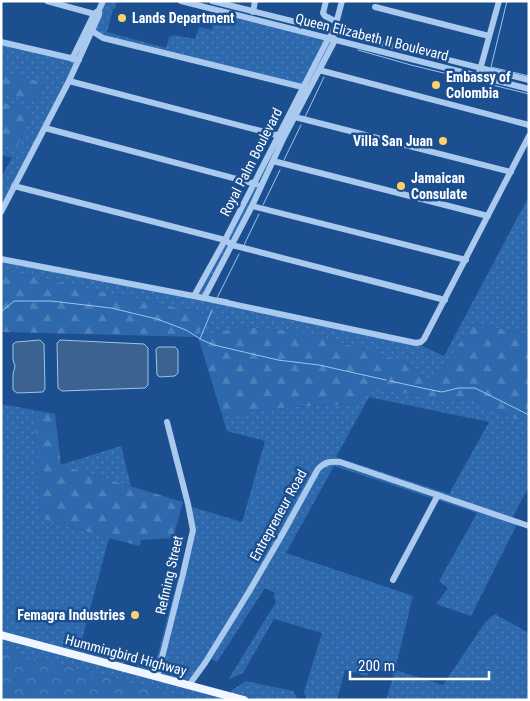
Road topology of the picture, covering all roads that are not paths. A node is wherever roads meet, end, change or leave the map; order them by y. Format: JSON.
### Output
{"nodes":[{"id":1,"x":47,"y":1,"type":"edge"},
{"id":2,"x":103,"y":1,"type":"edge"},
{"id":3,"x":181,"y":1,"type":"edge"},
{"id":4,"x":256,"y":1,"type":"edge"},
{"id":5,"x":326,"y":1,"type":"edge"},
{"id":6,"x":342,"y":1,"type":"edge"},
{"id":7,"x":499,"y":1,"type":"edge"},
{"id":8,"x":213,"y":2,"type":"edge"},
{"id":9,"x":375,"y":7,"type":"dead end"},
{"id":10,"x":212,"y":9,"type":"junction"},
{"id":11,"x":253,"y":12,"type":"junction"},
{"id":12,"x":97,"y":13,"type":"junction"},
{"id":13,"x":337,"y":22,"type":"junction"},
{"id":14,"x":92,"y":30,"type":"junction"},
{"id":15,"x":334,"y":31,"type":"junction"},
{"id":16,"x":489,"y":36,"type":"junction"},
{"id":17,"x":331,"y":39,"type":"junction"},
{"id":18,"x":1,"y":42,"type":"edge"},
{"id":19,"x":75,"y":59,"type":"junction"},
{"id":20,"x":481,"y":67,"type":"junction"},
{"id":21,"x":319,"y":70,"type":"junction"},
{"id":22,"x":478,"y":77,"type":"junction"},
{"id":23,"x":529,"y":80,"type":"edge"},
{"id":24,"x":68,"y":81,"type":"junction"},
{"id":25,"x":306,"y":88,"type":"junction"},
{"id":26,"x":529,"y":90,"type":"edge"},
{"id":27,"x":294,"y":118,"type":"junction"},
{"id":28,"x":529,"y":124,"type":"edge"},
{"id":29,"x":45,"y":128,"type":"junction"},
{"id":30,"x":281,"y":136,"type":"junction"},
{"id":31,"x":529,"y":136,"type":"edge"},
{"id":32,"x":273,"y":161,"type":"junction"},
{"id":33,"x":510,"y":172,"type":"junction"},
{"id":34,"x":254,"y":183,"type":"junction"},
{"id":35,"x":262,"y":185,"type":"junction"},
{"id":36,"x":14,"y":186,"type":"junction"},
{"id":37,"x":252,"y":206,"type":"junction"},
{"id":38,"x":1,"y":212,"type":"edge"},
{"id":39,"x":488,"y":216,"type":"junction"},
{"id":40,"x":225,"y":240,"type":"junction"},
{"id":41,"x":232,"y":245,"type":"junction"},
{"id":42,"x":1,"y":258,"type":"edge"},
{"id":43,"x":466,"y":260,"type":"junction"},
{"id":44,"x":194,"y":296,"type":"junction"},
{"id":45,"x":204,"y":298,"type":"junction"},
{"id":46,"x":445,"y":300,"type":"junction"},
{"id":47,"x":167,"y":422,"type":"dead end"},
{"id":48,"x":438,"y":495,"type":"junction"},
{"id":49,"x":529,"y":526,"type":"edge"},
{"id":50,"x":393,"y":580,"type":"dead end"},
{"id":51,"x":1,"y":636,"type":"edge"},
{"id":52,"x":157,"y":677,"type":"junction"},
{"id":53,"x":189,"y":685,"type":"junction"},
{"id":54,"x":244,"y":700,"type":"edge"}],
"edges":[{"from":1,"to":12,"type":"street"},
{"from":2,"to":12,"type":"street"},
{"from":3,"to":10,"type":"street","name":"Queen Elizabeth II Boulevard"},
{"from":4,"to":11,"type":"street"},
{"from":5,"to":13,"type":"street"},
{"from":6,"to":13,"type":"street"},
{"from":7,"to":16,"type":"street"},
{"from":8,"to":10,"type":"street"},
{"from":8,"to":11,"type":"street","name":"Queen Elizabeth II Boulevard"},
{"from":9,"to":16,"type":"street"},
{"from":10,"to":17,"type":"street","name":"Queen Elizabeth II Boulevard"},
{"from":11,"to":15,"type":"street","name":"Queen Elizabeth II Boulevard"},
{"from":12,"to":14,"type":"street"},
{"from":12,"to":19,"type":"street"},
{"from":13,"to":15,"type":"street"},
{"from":14,"to":19,"type":"street"},
{"from":14,"to":25,"type":"street"},
{"from":15,"to":17,"type":"street"},
{"from":15,"to":20,"type":"street","name":"Queen Elizabeth II Boulevard"},
{"from":16,"to":20,"type":"street"},
{"from":17,"to":21,"type":"street","name":"Royal Palm Boulevard"},
{"from":17,"to":22,"type":"street","name":"Queen Elizabeth II Boulevard"},
{"from":17,"to":25,"type":"street","name":"Royal Palm Boulevard"},
{"from":18,"to":19,"type":"street"},
{"from":19,"to":24,"type":"street"},
{"from":20,"to":22,"type":"street"},
{"from":20,"to":23,"type":"street","name":"Queen Elizabeth II Boulevard"},
{"from":21,"to":25,"type":"street","name":"Royal Palm Boulevard"},
{"from":21,"to":28,"type":"street"},
{"from":22,"to":26,"type":"street","name":"Queen Elizabeth II Boulevard"},
{"from":24,"to":29,"type":"street"},
{"from":24,"to":30,"type":"street"},
{"from":25,"to":27,"type":"street","name":"Royal Palm Boulevard"},
{"from":25,"to":30,"type":"street","name":"Royal Palm Boulevard"},
{"from":27,"to":30,"type":"street","name":"Royal Palm Boulevard"},
{"from":27,"to":33,"type":"street"},
{"from":29,"to":34,"type":"street"},
{"from":29,"to":36,"type":"street"},
{"from":30,"to":32,"type":"street","name":"Royal Palm Boulevard"},
{"from":30,"to":34,"type":"street","name":"Royal Palm Boulevard"},
{"from":31,"to":33,"type":"street"},
{"from":32,"to":35,"type":"street","name":"Royal Palm Boulevard"},
{"from":32,"to":39,"type":"street"},
{"from":33,"to":39,"type":"street"},
{"from":34,"to":35,"type":"street"},
{"from":34,"to":40,"type":"street","name":"Royal Palm Boulevard"},
{"from":35,"to":37,"type":"street","name":"Royal Palm Boulevard"},
{"from":36,"to":38,"type":"street"},
{"from":36,"to":40,"type":"street"},
{"from":37,"to":41,"type":"street","name":"Royal Palm Boulevard"},
{"from":37,"to":43,"type":"street"},
{"from":39,"to":43,"type":"street"},
{"from":40,"to":41,"type":"street"},
{"from":40,"to":44,"type":"street","name":"Royal Palm Boulevard"},
{"from":41,"to":45,"type":"street","name":"Royal Palm Boulevard"},
{"from":41,"to":46,"type":"street"},
{"from":42,"to":44,"type":"street"},
{"from":43,"to":46,"type":"street"},
{"from":44,"to":45,"type":"street"},
{"from":45,"to":46,"type":"street"},
{"from":47,"to":52,"type":"street","name":"Refining Street"},
{"from":48,"to":49,"type":"street","name":"Entrepreneur Road"},
{"from":48,"to":50,"type":"street"},
{"from":48,"to":53,"type":"street","name":"Entrepreneur Road"},
{"from":51,"to":52,"type":"main road","name":"Hummingbird Highway"},
{"from":52,"to":53,"type":"main road","name":"Hummingbird Highway"},
{"from":53,"to":54,"type":"main road","name":"Hummingbird Highway"}]}
